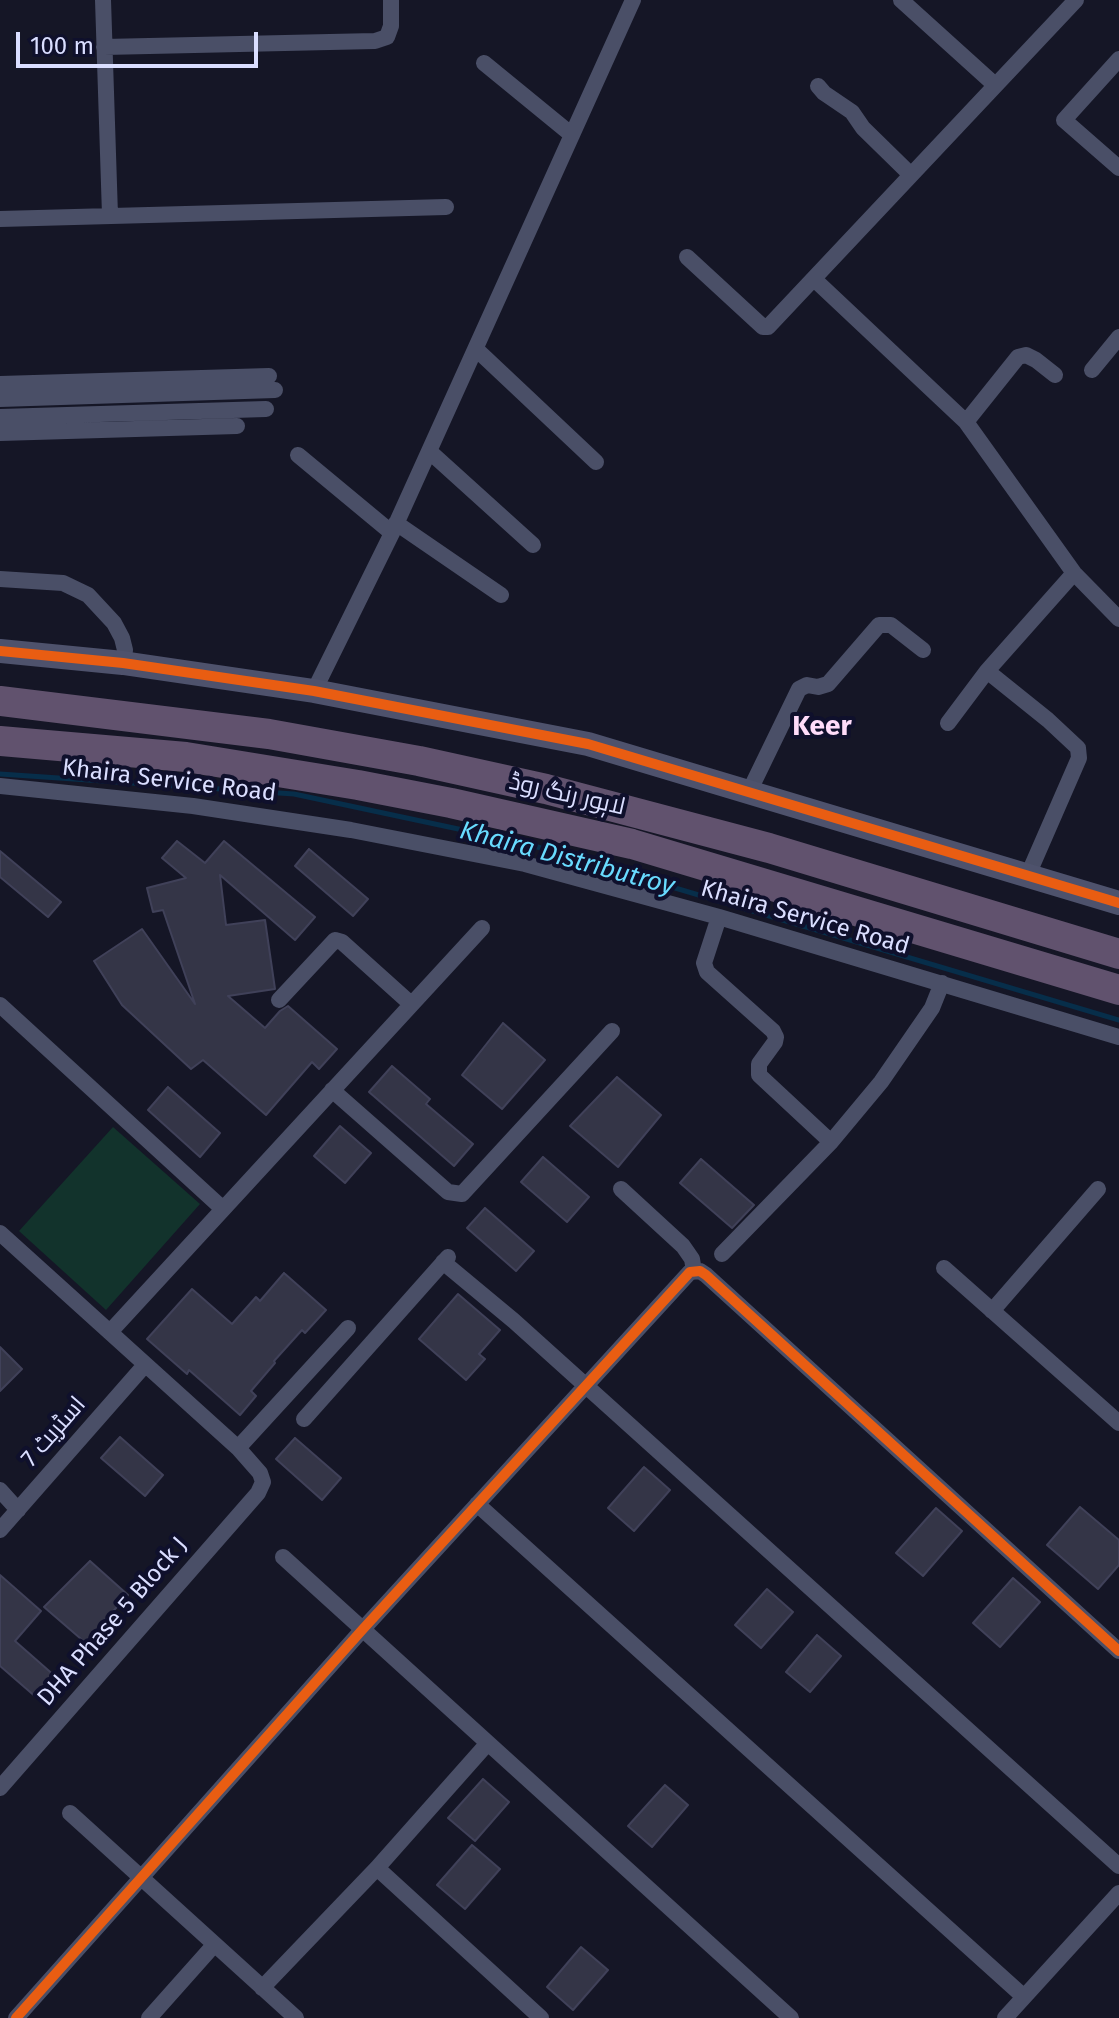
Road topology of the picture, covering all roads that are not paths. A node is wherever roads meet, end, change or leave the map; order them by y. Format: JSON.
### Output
{"nodes":[{"id":1,"x":103,"y":0,"type":"edge"},
{"id":2,"x":391,"y":0,"type":"edge"},
{"id":3,"x":633,"y":0,"type":"edge"},
{"id":4,"x":901,"y":0,"type":"edge"},
{"id":5,"x":1076,"y":0,"type":"edge"},
{"id":6,"x":104,"y":47,"type":"junction"},
{"id":7,"x":1119,"y":59,"type":"edge"},
{"id":8,"x":484,"y":63,"type":"dead end"},
{"id":9,"x":995,"y":85,"type":"junction"},
{"id":10,"x":818,"y":86,"type":"dead end"},
{"id":11,"x":572,"y":135,"type":"junction"},
{"id":12,"x":1119,"y":168,"type":"edge"},
{"id":13,"x":911,"y":175,"type":"junction"},
{"id":14,"x":446,"y":207,"type":"dead end"},
{"id":15,"x":110,"y":215,"type":"junction"},
{"id":16,"x":0,"y":219,"type":"edge"},
{"id":17,"x":687,"y":257,"type":"dead end"},
{"id":18,"x":814,"y":279,"type":"junction"},
{"id":19,"x":1119,"y":337,"type":"edge"},
{"id":20,"x":476,"y":349,"type":"junction"},
{"id":21,"x":1092,"y":370,"type":"dead end"},
{"id":22,"x":1055,"y":375,"type":"dead end"},
{"id":23,"x":0,"y":384,"type":"edge"},
{"id":24,"x":0,"y":399,"type":"edge"},
{"id":25,"x":266,"y":409,"type":"dead end"},
{"id":26,"x":0,"y":417,"type":"edge"},
{"id":27,"x":966,"y":422,"type":"junction"},
{"id":28,"x":237,"y":426,"type":"dead end"},
{"id":29,"x":0,"y":433,"type":"edge"},
{"id":30,"x":429,"y":451,"type":"junction"},
{"id":31,"x":298,"y":455,"type":"dead end"},
{"id":32,"x":596,"y":462,"type":"dead end"},
{"id":33,"x":394,"y":528,"type":"junction"},
{"id":34,"x":533,"y":545,"type":"dead end"},
{"id":35,"x":1074,"y":573,"type":"junction"},
{"id":36,"x":0,"y":579,"type":"edge"},
{"id":37,"x":501,"y":595,"type":"dead end"},
{"id":38,"x":1119,"y":619,"type":"edge"},
{"id":39,"x":923,"y":650,"type":"dead end"},
{"id":40,"x":0,"y":651,"type":"edge"},
{"id":41,"x":123,"y":663,"type":"junction"},
{"id":42,"x":987,"y":671,"type":"junction"},
{"id":43,"x":314,"y":691,"type":"junction"},
{"id":44,"x":0,"y":701,"type":"edge"},
{"id":45,"x":948,"y":723,"type":"dead end"},
{"id":46,"x":0,"y":741,"type":"edge"},
{"id":47,"x":0,"y":786,"type":"edge"},
{"id":48,"x":749,"y":792,"type":"junction"},
{"id":49,"x":1028,"y":875,"type":"junction"},
{"id":50,"x":1119,"y":903,"type":"edge"},
{"id":51,"x":719,"y":917,"type":"junction"},
{"id":52,"x":482,"y":928,"type":"dead end"},
{"id":53,"x":1119,"y":954,"type":"edge"},
{"id":54,"x":942,"y":983,"type":"junction"},
{"id":55,"x":1119,"y":990,"type":"edge"},
{"id":56,"x":279,"y":1000,"type":"dead end"},
{"id":57,"x":411,"y":1004,"type":"junction"},
{"id":58,"x":0,"y":1005,"type":"edge"},
{"id":59,"x":612,"y":1031,"type":"dead end"},
{"id":60,"x":1119,"y":1037,"type":"edge"},
{"id":61,"x":332,"y":1090,"type":"junction"},
{"id":62,"x":831,"y":1142,"type":"junction"},
{"id":63,"x":621,"y":1189,"type":"dead end"},
{"id":64,"x":1098,"y":1189,"type":"dead end"},
{"id":65,"x":223,"y":1209,"type":"junction"},
{"id":66,"x":0,"y":1233,"type":"edge"},
{"id":67,"x":722,"y":1254,"type":"dead end"},
{"id":68,"x":944,"y":1268,"type":"dead end"},
{"id":69,"x":694,"y":1271,"type":"junction"},
{"id":70,"x":992,"y":1311,"type":"junction"},
{"id":71,"x":348,"y":1328,"type":"dead end"},
{"id":72,"x":110,"y":1332,"type":"junction"},
{"id":73,"x":144,"y":1366,"type":"junction"},
{"id":74,"x":585,"y":1386,"type":"junction"},
{"id":75,"x":304,"y":1419,"type":"dead end"},
{"id":76,"x":1119,"y":1423,"type":"edge"},
{"id":77,"x":238,"y":1448,"type":"junction"},
{"id":78,"x":0,"y":1490,"type":"edge"},
{"id":79,"x":477,"y":1504,"type":"junction"},
{"id":80,"x":18,"y":1510,"type":"junction"},
{"id":81,"x":0,"y":1530,"type":"edge"},
{"id":82,"x":283,"y":1557,"type":"dead end"},
{"id":83,"x":363,"y":1629,"type":"junction"},
{"id":84,"x":1119,"y":1651,"type":"edge"},
{"id":85,"x":487,"y":1744,"type":"junction"},
{"id":86,"x":0,"y":1788,"type":"edge"},
{"id":87,"x":70,"y":1813,"type":"dead end"},
{"id":88,"x":1119,"y":1866,"type":"edge"},
{"id":89,"x":377,"y":1868,"type":"junction"},
{"id":90,"x":143,"y":1877,"type":"junction"},
{"id":91,"x":1119,"y":1893,"type":"edge"},
{"id":92,"x":214,"y":1945,"type":"junction"},
{"id":93,"x":262,"y":1988,"type":"junction"},
{"id":94,"x":1023,"y":1996,"type":"junction"},
{"id":95,"x":16,"y":2018,"type":"edge"},
{"id":96,"x":149,"y":2018,"type":"edge"},
{"id":97,"x":296,"y":2018,"type":"edge"},
{"id":98,"x":541,"y":2018,"type":"edge"},
{"id":99,"x":791,"y":2018,"type":"edge"},
{"id":100,"x":1005,"y":2018,"type":"edge"}],
"edges":[{"from":1,"to":6,"type":"street"},
{"from":2,"to":6,"type":"street"},
{"from":3,"to":11,"type":"street"},
{"from":4,"to":9,"type":"street"},
{"from":5,"to":9,"type":"street"},
{"from":6,"to":15,"type":"street"},
{"from":7,"to":12,"type":"street"},
{"from":8,"to":11,"type":"street"},
{"from":9,"to":13,"type":"street"},
{"from":10,"to":13,"type":"street"},
{"from":11,"to":20,"type":"street"},
{"from":13,"to":18,"type":"street"},
{"from":14,"to":15,"type":"street"},
{"from":15,"to":16,"type":"street"},
{"from":17,"to":18,"type":"street"},
{"from":18,"to":27,"type":"street"},
{"from":19,"to":21,"type":"street"},
{"from":20,"to":30,"type":"street"},
{"from":20,"to":32,"type":"street"},
{"from":22,"to":27,"type":"street"},
{"from":23,"to":24,"type":"street"},
{"from":25,"to":26,"type":"street"},
{"from":27,"to":35,"type":"street"},
{"from":28,"to":29,"type":"street"},
{"from":30,"to":33,"type":"street"},
{"from":30,"to":34,"type":"street"},
{"from":31,"to":33,"type":"street"},
{"from":33,"to":37,"type":"street"},
{"from":33,"to":43,"type":"street"},
{"from":35,"to":38,"type":"street"},
{"from":35,"to":42,"type":"street"},
{"from":36,"to":41,"type":"street"},
{"from":39,"to":48,"type":"street"},
{"from":40,"to":41,"type":"street"},
{"from":41,"to":43,"type":"street"},
{"from":42,"to":45,"type":"street"},
{"from":42,"to":49,"type":"street"},
{"from":43,"to":48,"type":"street"},
{"from":44,"to":53,"type":"highway","name":"لاہور رنگ روڈ"},
{"from":46,"to":55,"type":"highway","name":"لاہور رنگ روڈ"},
{"from":47,"to":51,"type":"street","name":"Khaira Service Road"},
{"from":48,"to":49,"type":"street"},
{"from":49,"to":50,"type":"street"},
{"from":51,"to":54,"type":"street","name":"Khaira Service Road"},
{"from":51,"to":62,"type":"street"},
{"from":52,"to":57,"type":"street"},
{"from":54,"to":60,"type":"street","name":"Khaira Service Road"},
{"from":54,"to":62,"type":"street"},
{"from":56,"to":57,"type":"street"},
{"from":57,"to":61,"type":"street"},
{"from":58,"to":65,"type":"street"},
{"from":59,"to":61,"type":"street"},
{"from":61,"to":65,"type":"street"},
{"from":62,"to":67,"type":"street"},
{"from":63,"to":69,"type":"street"},
{"from":64,"to":70,"type":"street"},
{"from":65,"to":72,"type":"street"},
{"from":66,"to":72,"type":"street"},
{"from":68,"to":70,"type":"street"},
{"from":69,"to":74,"type":"street"},
{"from":69,"to":84,"type":"street"},
{"from":70,"to":76,"type":"street"},
{"from":71,"to":77,"type":"street"},
{"from":72,"to":73,"type":"street"},
{"from":73,"to":77,"type":"street"},
{"from":73,"to":80,"type":"street","name":"اسٹریٹ 7"},
{"from":74,"to":75,"type":"street"},
{"from":74,"to":79,"type":"street"},
{"from":74,"to":88,"type":"street"},
{"from":77,"to":86,"type":"street","name":"DHA Phase 5 Block J"},
{"from":78,"to":80,"type":"street"},
{"from":79,"to":83,"type":"street"},
{"from":79,"to":94,"type":"street"},
{"from":80,"to":81,"type":"street","name":"اسٹریٹ 7"},
{"from":82,"to":83,"type":"street"},
{"from":83,"to":85,"type":"street"},
{"from":83,"to":90,"type":"street"},
{"from":85,"to":89,"type":"street"},
{"from":85,"to":99,"type":"street"},
{"from":87,"to":90,"type":"street"},
{"from":89,"to":93,"type":"street"},
{"from":89,"to":98,"type":"street"},
{"from":90,"to":92,"type":"street"},
{"from":90,"to":95,"type":"street"},
{"from":91,"to":94,"type":"street"},
{"from":92,"to":93,"type":"street"},
{"from":92,"to":96,"type":"street"},
{"from":93,"to":97,"type":"street"},
{"from":94,"to":100,"type":"street"}]}
